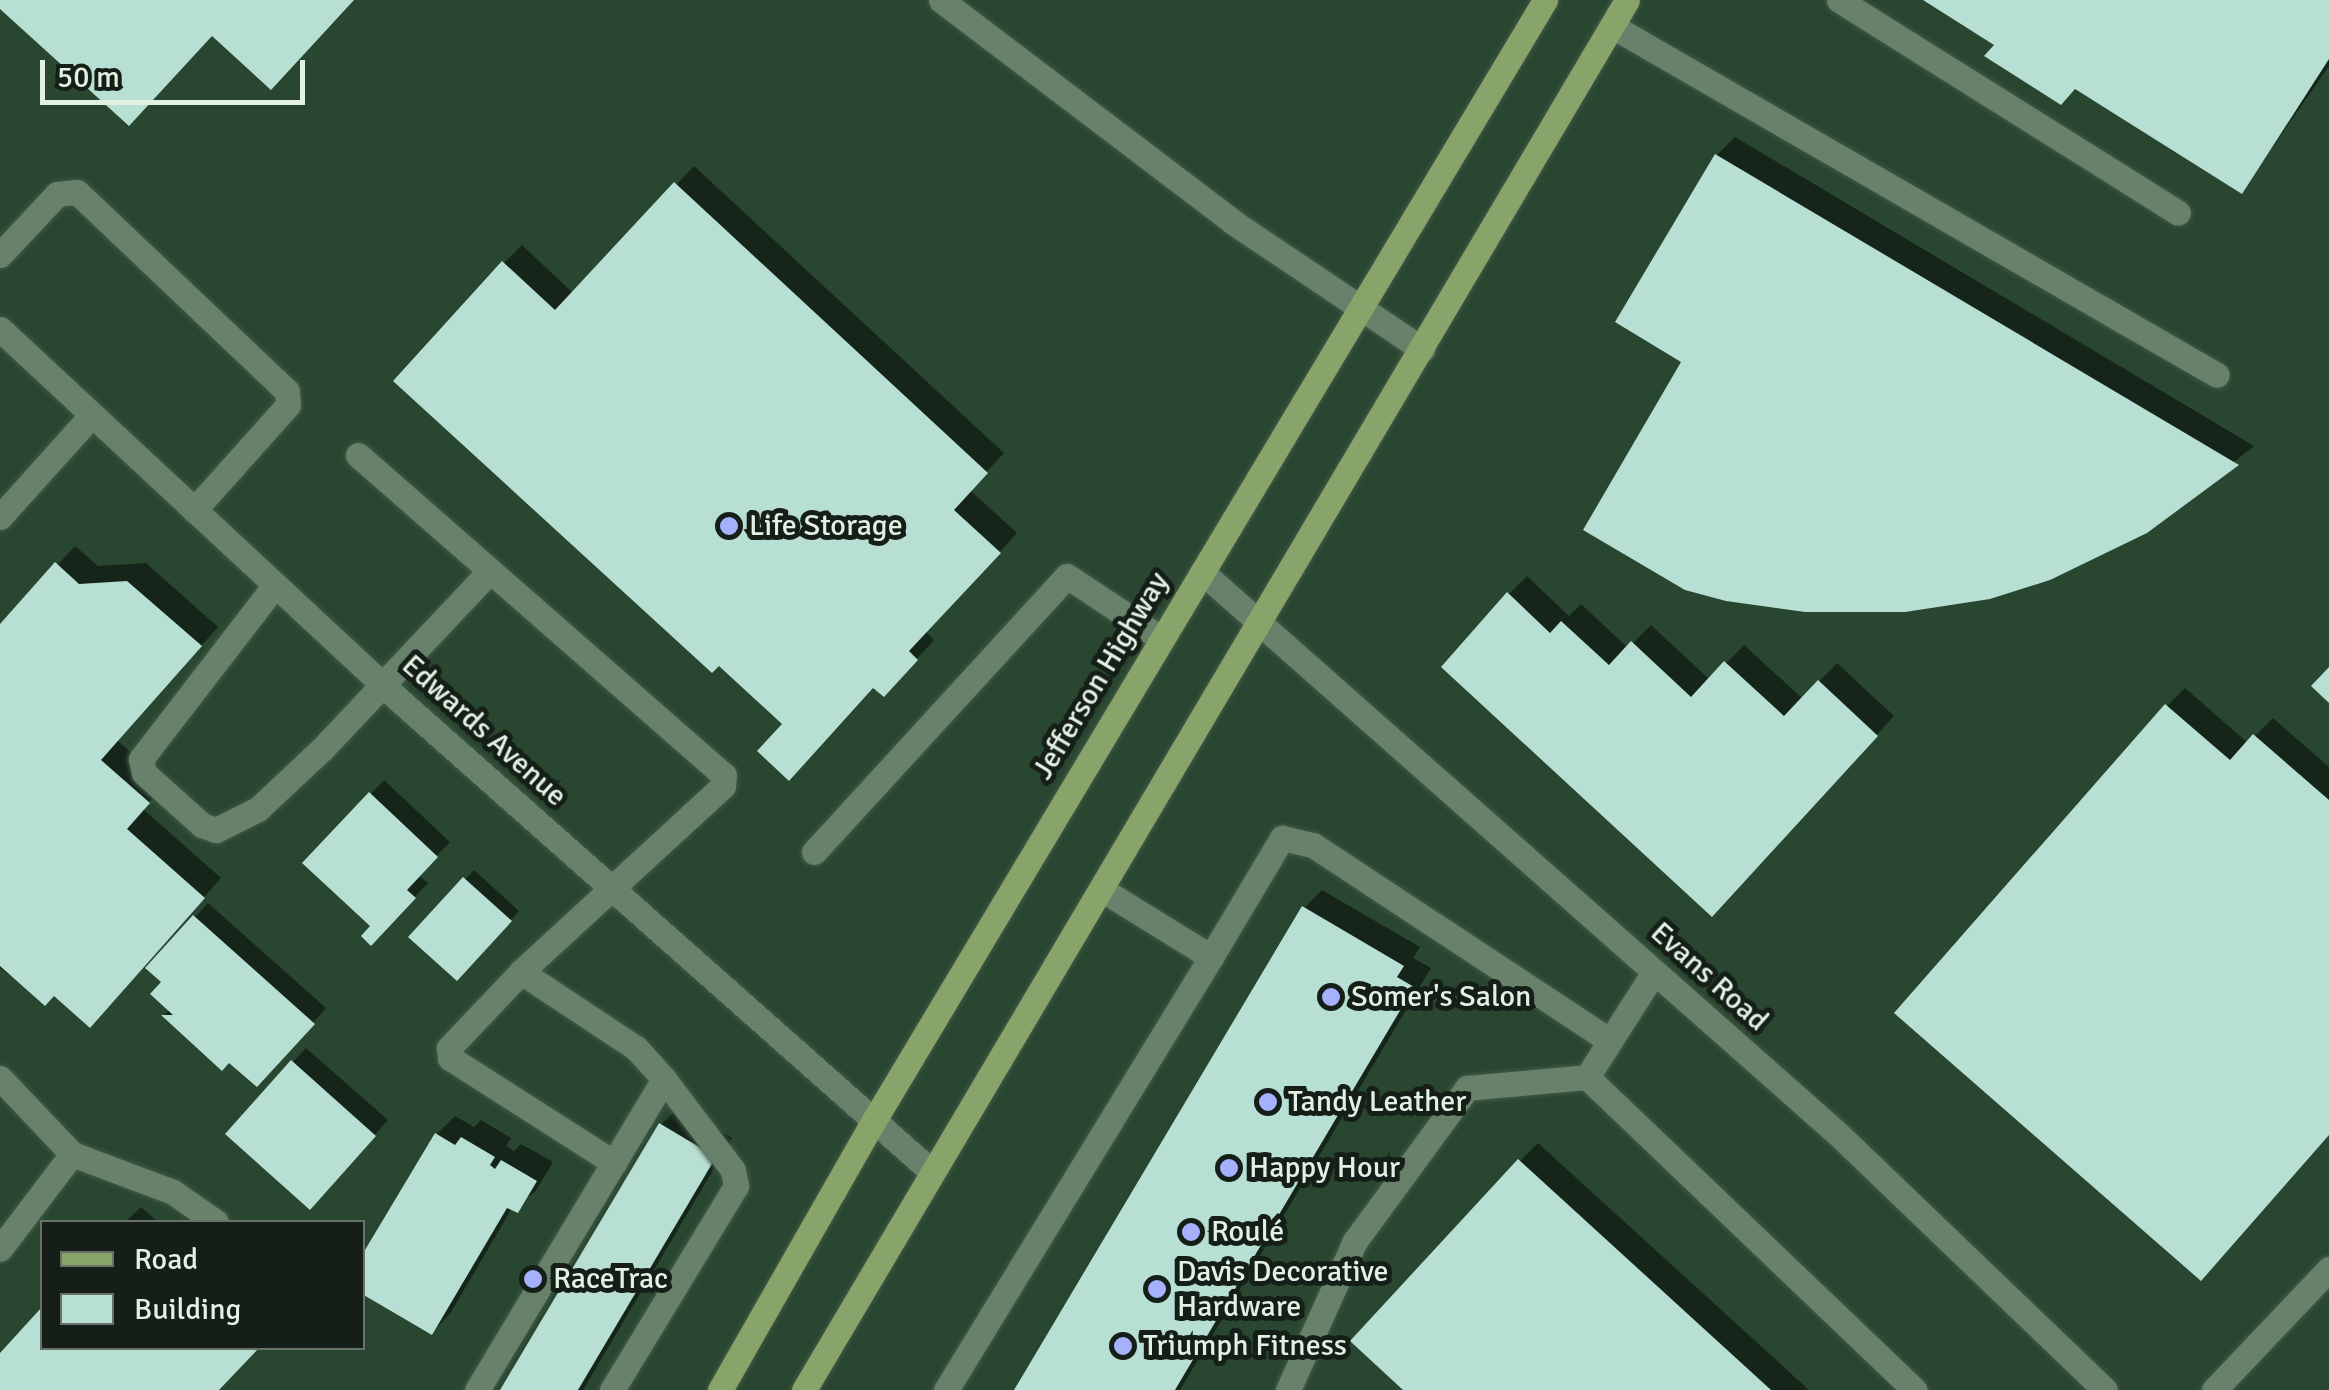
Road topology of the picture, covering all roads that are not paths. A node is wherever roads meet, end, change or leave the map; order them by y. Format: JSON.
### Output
{"nodes":[{"id":1,"x":941,"y":0,"type":"edge"},
{"id":2,"x":1545,"y":0,"type":"edge"},
{"id":3,"x":1626,"y":0,"type":"edge"},
{"id":4,"x":1838,"y":0,"type":"edge"},
{"id":5,"x":1612,"y":26,"type":"junction"},
{"id":6,"x":2178,"y":213,"type":"dead end"},
{"id":7,"x":0,"y":255,"type":"edge"},
{"id":8,"x":1362,"y":310,"type":"junction"},
{"id":9,"x":0,"y":329,"type":"edge"},
{"id":10,"x":1422,"y":349,"type":"junction"},
{"id":11,"x":2217,"y":375,"type":"dead end"},
{"id":12,"x":92,"y":415,"type":"junction"},
{"id":13,"x":358,"y":455,"type":"dead end"},
{"id":14,"x":194,"y":510,"type":"junction"},
{"id":15,"x":0,"y":516,"type":"edge"},
{"id":16,"x":490,"y":570,"type":"junction"},
{"id":17,"x":1202,"y":572,"type":"junction"},
{"id":18,"x":275,"y":585,"type":"junction"},
{"id":19,"x":1261,"y":622,"type":"junction"},
{"id":20,"x":1162,"y":639,"type":"junction"},
{"id":21,"x":383,"y":684,"type":"junction"},
{"id":22,"x":814,"y":852,"type":"dead end"},
{"id":23,"x":1101,"y":889,"type":"junction"},
{"id":24,"x":614,"y":892,"type":"junction"},
{"id":25,"x":1211,"y":958,"type":"junction"},
{"id":26,"x":520,"y":972,"type":"junction"},
{"id":27,"x":1654,"y":972,"type":"junction"},
{"id":28,"x":1610,"y":1041,"type":"junction"},
{"id":29,"x":1587,"y":1076,"type":"junction"},
{"id":30,"x":0,"y":1078,"type":"edge"},
{"id":31,"x":664,"y":1079,"type":"junction"},
{"id":32,"x":873,"y":1122,"type":"junction"},
{"id":33,"x":72,"y":1154,"type":"junction"},
{"id":34,"x":614,"y":1163,"type":"junction"},
{"id":35,"x":932,"y":1172,"type":"junction"},
{"id":36,"x":213,"y":1220,"type":"edge"},
{"id":37,"x":0,"y":1249,"type":"edge"},
{"id":38,"x":2329,"y":1269,"type":"edge"},
{"id":39,"x":477,"y":1390,"type":"edge"},
{"id":40,"x":612,"y":1390,"type":"edge"},
{"id":41,"x":720,"y":1390,"type":"edge"},
{"id":42,"x":804,"y":1390,"type":"edge"},
{"id":43,"x":946,"y":1390,"type":"edge"},
{"id":44,"x":1288,"y":1390,"type":"edge"},
{"id":45,"x":1914,"y":1390,"type":"edge"},
{"id":46,"x":2105,"y":1390,"type":"edge"},
{"id":47,"x":2214,"y":1390,"type":"edge"}],
"edges":[{"from":1,"to":8,"type":"street"},
{"from":2,"to":8,"type":"main road","name":"Jefferson Highway"},
{"from":3,"to":5,"type":"main road"},
{"from":4,"to":6,"type":"street"},
{"from":5,"to":10,"type":"main road"},
{"from":5,"to":11,"type":"street"},
{"from":7,"to":14,"type":"street"},
{"from":8,"to":10,"type":"street"},
{"from":8,"to":17,"type":"main road","name":"Jefferson Highway"},
{"from":9,"to":12,"type":"street","name":"Edwards Avenue"},
{"from":10,"to":19,"type":"main road"},
{"from":12,"to":14,"type":"street","name":"Edwards Avenue"},
{"from":12,"to":15,"type":"street"},
{"from":13,"to":16,"type":"street"},
{"from":14,"to":18,"type":"street","name":"Edwards Avenue"},
{"from":16,"to":21,"type":"street"},
{"from":16,"to":24,"type":"street"},
{"from":17,"to":19,"type":"street","name":"Evans Road"},
{"from":17,"to":20,"type":"main road","name":"Jefferson Highway"},
{"from":18,"to":21,"type":"street","name":"Edwards Avenue"},
{"from":18,"to":21,"type":"street"},
{"from":19,"to":23,"type":"main road"},
{"from":19,"to":27,"type":"street","name":"Evans Road"},
{"from":20,"to":22,"type":"street"},
{"from":20,"to":32,"type":"main road","name":"Jefferson Highway"},
{"from":21,"to":24,"type":"street","name":"Edwards Avenue"},
{"from":23,"to":25,"type":"street"},
{"from":23,"to":35,"type":"main road"},
{"from":24,"to":26,"type":"street"},
{"from":24,"to":32,"type":"street","name":"Edwards Avenue"},
{"from":25,"to":28,"type":"street"},
{"from":25,"to":43,"type":"street"},
{"from":26,"to":31,"type":"street"},
{"from":26,"to":34,"type":"street"},
{"from":27,"to":28,"type":"street"},
{"from":27,"to":46,"type":"street","name":"Evans Road"},
{"from":28,"to":29,"type":"street"},
{"from":29,"to":44,"type":"street"},
{"from":29,"to":45,"type":"street"},
{"from":30,"to":33,"type":"street"},
{"from":31,"to":34,"type":"street"},
{"from":31,"to":40,"type":"street"},
{"from":32,"to":35,"type":"street","name":"Edwards Avenue"},
{"from":32,"to":41,"type":"main road","name":"Jefferson Highway"},
{"from":33,"to":36,"type":"street"},
{"from":33,"to":37,"type":"street"},
{"from":34,"to":39,"type":"street"},
{"from":35,"to":42,"type":"main road"},
{"from":38,"to":47,"type":"street"}]}
